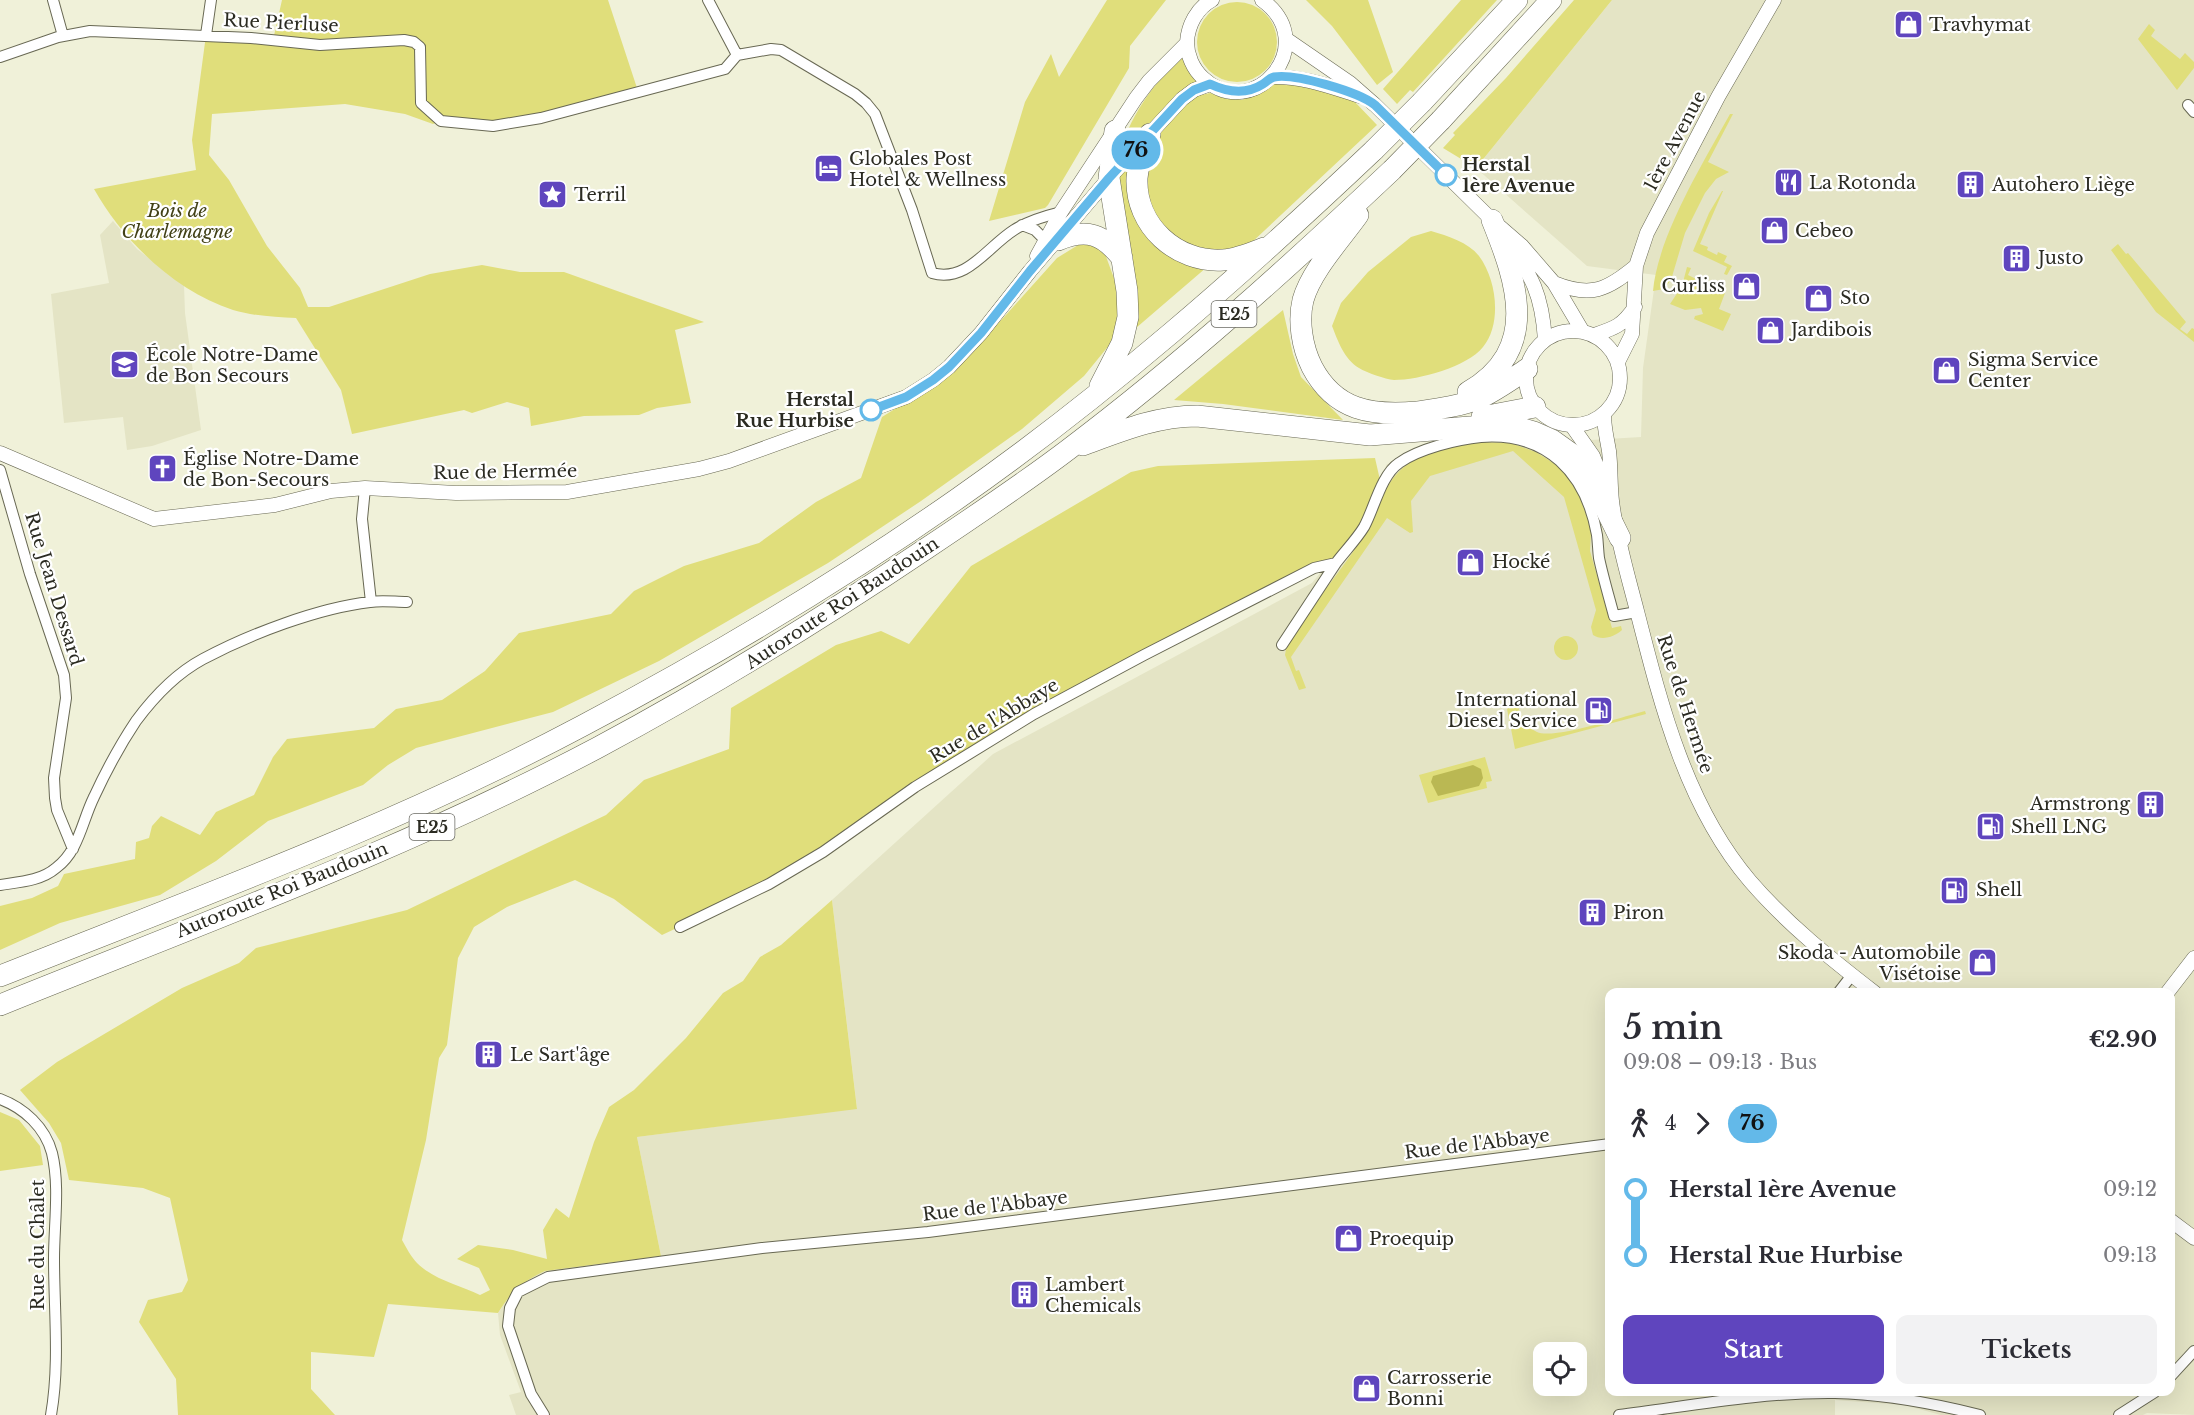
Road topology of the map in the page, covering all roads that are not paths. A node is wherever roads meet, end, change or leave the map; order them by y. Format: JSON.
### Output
{"nodes":[{"id":1,"x":52,"y":0,"type":"edge"},
{"id":2,"x":211,"y":0,"type":"edge"},
{"id":3,"x":708,"y":0,"type":"edge"},
{"id":4,"x":1212,"y":0,"type":"edge"},
{"id":5,"x":1262,"y":0,"type":"edge"},
{"id":6,"x":1516,"y":0,"type":"edge"},
{"id":7,"x":1551,"y":0,"type":"edge"},
{"id":8,"x":1774,"y":0,"type":"edge"},
{"id":9,"x":206,"y":35,"type":"junction"},
{"id":10,"x":63,"y":36,"type":"junction"},
{"id":11,"x":1286,"y":39,"type":"junction"},
{"id":12,"x":1187,"y":43,"type":"junction"},
{"id":13,"x":737,"y":55,"type":"junction"},
{"id":14,"x":0,"y":57,"type":"edge"},
{"id":15,"x":1272,"y":77,"type":"junction"},
{"id":16,"x":1210,"y":84,"type":"junction"},
{"id":17,"x":1368,"y":99,"type":"junction"},
{"id":18,"x":1115,"y":131,"type":"junction"},
{"id":19,"x":1150,"y":134,"type":"junction"},
{"id":20,"x":1392,"y":170,"type":"junction"},
{"id":21,"x":1109,"y":178,"type":"junction"},
{"id":22,"x":1061,"y":212,"type":"junction"},
{"id":23,"x":1492,"y":220,"type":"junction"},
{"id":24,"x":1022,"y":225,"type":"junction"},
{"id":25,"x":1051,"y":240,"type":"junction"},
{"id":26,"x":1273,"y":245,"type":"junction"},
{"id":27,"x":1122,"y":258,"type":"junction"},
{"id":28,"x":1636,"y":266,"type":"junction"},
{"id":29,"x":1554,"y":283,"type":"junction"},
{"id":30,"x":1635,"y":307,"type":"junction"},
{"id":31,"x":1588,"y":334,"type":"junction"},
{"id":32,"x":1545,"y":340,"type":"junction"},
{"id":33,"x":1618,"y":362,"type":"junction"},
{"id":34,"x":1527,"y":369,"type":"junction"},
{"id":35,"x":1093,"y":397,"type":"junction"},
{"id":36,"x":1535,"y":407,"type":"junction"},
{"id":37,"x":1429,"y":410,"type":"junction"},
{"id":38,"x":1604,"y":415,"type":"junction"},
{"id":39,"x":1572,"y":426,"type":"junction"},
{"id":40,"x":1421,"y":432,"type":"junction"},
{"id":41,"x":1069,"y":450,"type":"junction"},
{"id":42,"x":0,"y":453,"type":"edge"},
{"id":43,"x":14,"y":460,"type":"junction"},
{"id":44,"x":2,"y":474,"type":"edge"},
{"id":45,"x":365,"y":488,"type":"junction"},
{"id":46,"x":1612,"y":501,"type":"junction"},
{"id":47,"x":1620,"y":538,"type":"junction"},
{"id":48,"x":1336,"y":563,"type":"junction"},
{"id":49,"x":371,"y":602,"type":"junction"},
{"id":50,"x":407,"y":602,"type":"dead end"},
{"id":51,"x":1637,"y":612,"type":"junction"},
{"id":52,"x":1282,"y":645,"type":"dead end"},
{"id":53,"x":73,"y":849,"type":"junction"},
{"id":54,"x":0,"y":885,"type":"edge"},
{"id":55,"x":680,"y":927,"type":"dead end"},
{"id":56,"x":2194,"y":958,"type":"edge"},
{"id":57,"x":1852,"y":975,"type":"junction"},
{"id":58,"x":0,"y":976,"type":"edge"},
{"id":59,"x":1842,"y":988,"type":"edge"},
{"id":60,"x":1869,"y":988,"type":"edge"},
{"id":61,"x":2171,"y":988,"type":"edge"},
{"id":62,"x":0,"y":1005,"type":"edge"},
{"id":63,"x":0,"y":1099,"type":"edge"},
{"id":64,"x":1605,"y":1145,"type":"edge"},
{"id":65,"x":2175,"y":1224,"type":"edge"},
{"id":66,"x":2194,"y":1238,"type":"edge"},
{"id":67,"x":2194,"y":1351,"type":"edge"},
{"id":68,"x":2175,"y":1372,"type":"edge"},
{"id":69,"x":1793,"y":1396,"type":"edge"},
{"id":70,"x":1867,"y":1396,"type":"edge"},
{"id":71,"x":2149,"y":1396,"type":"edge"},
{"id":72,"x":51,"y":1415,"type":"edge"},
{"id":73,"x":544,"y":1415,"type":"edge"},
{"id":74,"x":1619,"y":1415,"type":"edge"},
{"id":75,"x":1980,"y":1415,"type":"edge"},
{"id":76,"x":2119,"y":1415,"type":"edge"}],
"edges":[{"from":1,"to":10,"type":"street"},
{"from":2,"to":9,"type":"street"},
{"from":3,"to":13,"type":"street"},
{"from":4,"to":12,"type":"street","name":"Rue de Hermée"},
{"from":5,"to":11,"type":"street"},
{"from":6,"to":26,"type":"highway","name":"Autoroute Roi Baudouin","number":"E25","bridge":true},
{"from":7,"to":20,"type":"highway","name":"Autoroute Roi Baudouin","number":"E25","bridge":true},
{"from":8,"to":28,"type":"street","name":"1ère Avenue"},
{"from":9,"to":10,"type":"street","name":"Rue Pierluse"},
{"from":9,"to":13,"type":"street","name":"Rue Pierluse"},
{"from":10,"to":14,"type":"street","name":"Rue Pierluse"},
{"from":11,"to":15,"type":"street"},
{"from":11,"to":17,"type":"street"},
{"from":12,"to":16,"type":"street"},
{"from":12,"to":18,"type":"street","name":"Rue de Hermée"},
{"from":13,"to":24,"type":"street"},
{"from":15,"to":16,"type":"street"},
{"from":15,"to":17,"type":"street"},
{"from":16,"to":19,"type":"street","name":"Rue de Hermée"},
{"from":17,"to":23,"type":"street"},
{"from":18,"to":21,"type":"highway"},
{"from":18,"to":22,"type":"street","name":"Rue de Hermée"},
{"from":19,"to":21,"type":"street","name":"Rue de Hermée"},
{"from":19,"to":26,"type":"highway"},
{"from":20,"to":37,"type":"highway"},
{"from":20,"to":41,"type":"highway","name":"Autoroute Roi Baudouin","number":"E25"},
{"from":21,"to":25,"type":"street","name":"Rue de Hermée"},
{"from":21,"to":27,"type":"highway"},
{"from":22,"to":24,"type":"street"},
{"from":22,"to":25,"type":"street","name":"Rue de Hermée"},
{"from":23,"to":29,"type":"street"},
{"from":23,"to":32,"type":"street"},
{"from":23,"to":37,"type":"highway"},
{"from":24,"to":25,"type":"street"},
{"from":25,"to":27,"type":"highway"},
{"from":25,"to":45,"type":"street","name":"Rue de Hermée"},
{"from":26,"to":35,"type":"highway","name":"Autoroute Roi Baudouin","number":"E25"},
{"from":27,"to":35,"type":"highway"},
{"from":28,"to":29,"type":"street"},
{"from":28,"to":30,"type":"street","name":"1ère Avenue"},
{"from":29,"to":31,"type":"street"},
{"from":30,"to":31,"type":"street"},
{"from":30,"to":33,"type":"street","name":"1ère Avenue"},
{"from":31,"to":32,"type":"street"},
{"from":31,"to":33,"type":"street"},
{"from":32,"to":34,"type":"street"},
{"from":33,"to":38,"type":"street"},
{"from":34,"to":36,"type":"street"},
{"from":34,"to":37,"type":"highway"},
{"from":35,"to":58,"type":"highway","name":"Autoroute Roi Baudouin","number":"E25"},
{"from":36,"to":39,"type":"street"},
{"from":36,"to":40,"type":"highway"},
{"from":38,"to":39,"type":"street"},
{"from":38,"to":46,"type":"street","name":"Rue de Hermée"},
{"from":39,"to":46,"type":"street","name":"Rue de Hermée"},
{"from":40,"to":41,"type":"highway"},
{"from":40,"to":47,"type":"highway"},
{"from":41,"to":62,"type":"highway","name":"Autoroute Roi Baudouin","number":"E25"},
{"from":42,"to":43,"type":"street","name":"Rue de Hermée"},
{"from":43,"to":44,"type":"street","name":"Rue Jean Dessard"},
{"from":43,"to":45,"type":"street","name":"Rue de Hermée"},
{"from":44,"to":53,"type":"street","name":"Rue Jean Dessard"},
{"from":45,"to":49,"type":"street"},
{"from":46,"to":47,"type":"street","name":"Rue de Hermée"},
{"from":47,"to":51,"type":"street","name":"Rue de Hermée"},
{"from":48,"to":51,"type":"street"},
{"from":48,"to":52,"type":"street"},
{"from":48,"to":55,"type":"street","name":"Rue de l'Abbaye"},
{"from":49,"to":50,"type":"street"},
{"from":49,"to":53,"type":"street"},
{"from":51,"to":57,"type":"street","name":"Rue de Hermée"},
{"from":53,"to":54,"type":"street"},
{"from":56,"to":61,"type":"street"},
{"from":57,"to":59,"type":"street"},
{"from":57,"to":60,"type":"street","name":"Rue de Hermée"},
{"from":63,"to":72,"type":"street","name":"Rue du Châlet"},
{"from":64,"to":73,"type":"street","name":"Rue de l'Abbaye"},
{"from":65,"to":66,"type":"street"},
{"from":67,"to":68,"type":"street"},
{"from":69,"to":74,"type":"street"},
{"from":70,"to":75,"type":"street"},
{"from":71,"to":76,"type":"street"}]}
